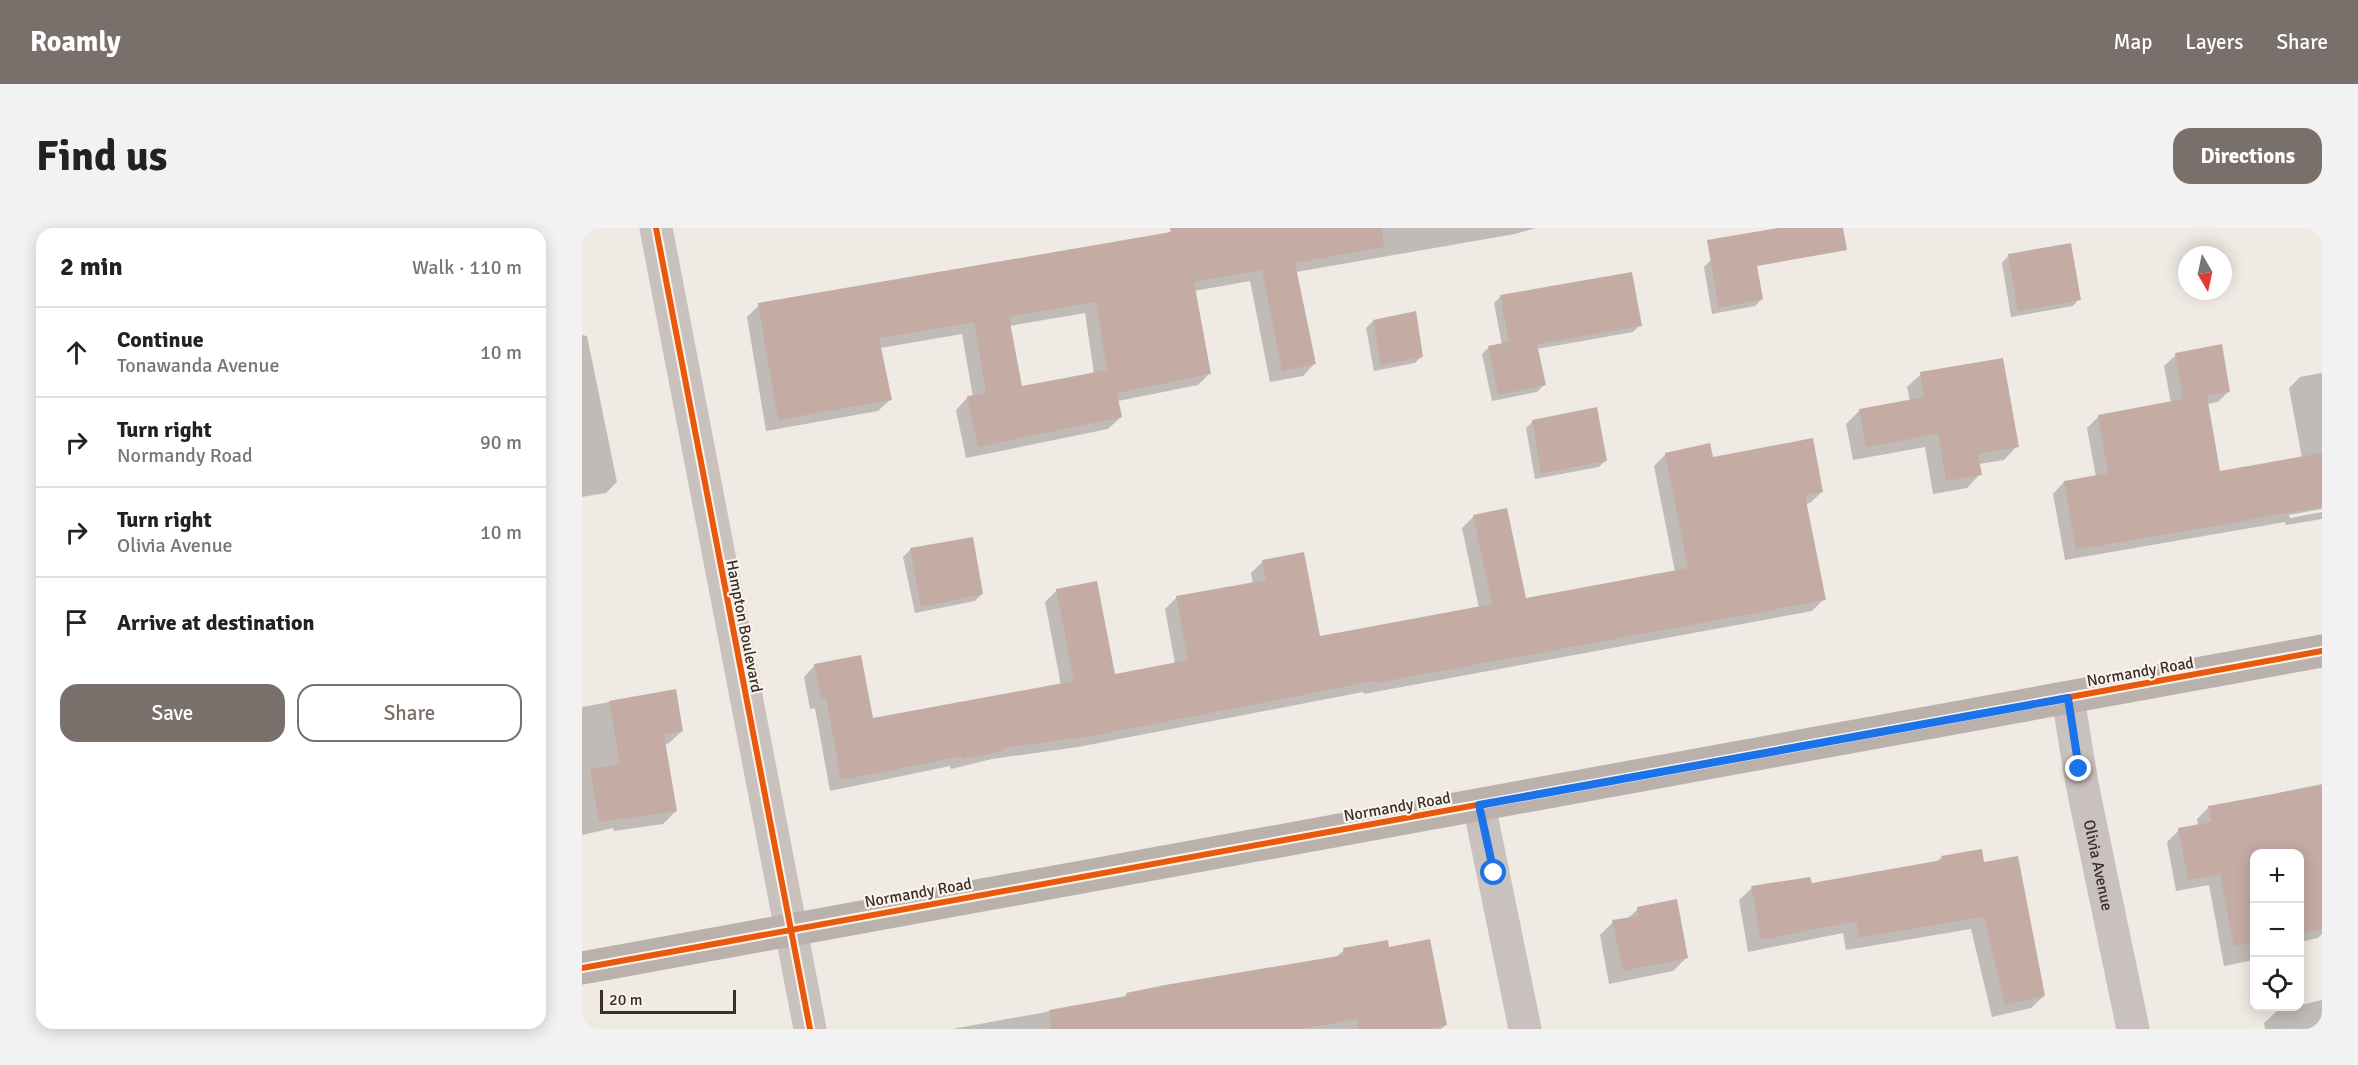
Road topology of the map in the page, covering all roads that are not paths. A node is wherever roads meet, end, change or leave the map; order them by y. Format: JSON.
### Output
{"nodes":[{"id":1,"x":656,"y":228,"type":"edge"},
{"id":2,"x":2322,"y":651,"type":"edge"},
{"id":3,"x":2068,"y":698,"type":"junction"},
{"id":4,"x":1479,"y":805,"type":"junction"},
{"id":5,"x":792,"y":929,"type":"junction"},
{"id":6,"x":582,"y":968,"type":"edge"},
{"id":7,"x":810,"y":1029,"type":"edge"},
{"id":8,"x":1525,"y":1029,"type":"edge"},
{"id":9,"x":2133,"y":1029,"type":"edge"}],
"edges":[{"from":1,"to":5,"type":"street","name":"Hampton Boulevard"},
{"from":2,"to":3,"type":"street","name":"Normandy Road"},
{"from":3,"to":4,"type":"street","name":"Normandy Road"},
{"from":3,"to":9,"type":"street","name":"Olivia Avenue"},
{"from":4,"to":5,"type":"street","name":"Normandy Road"},
{"from":4,"to":8,"type":"street"},
{"from":5,"to":6,"type":"street","name":"Normandy Road"},
{"from":5,"to":7,"type":"street","name":"Hampton Boulevard"}]}
